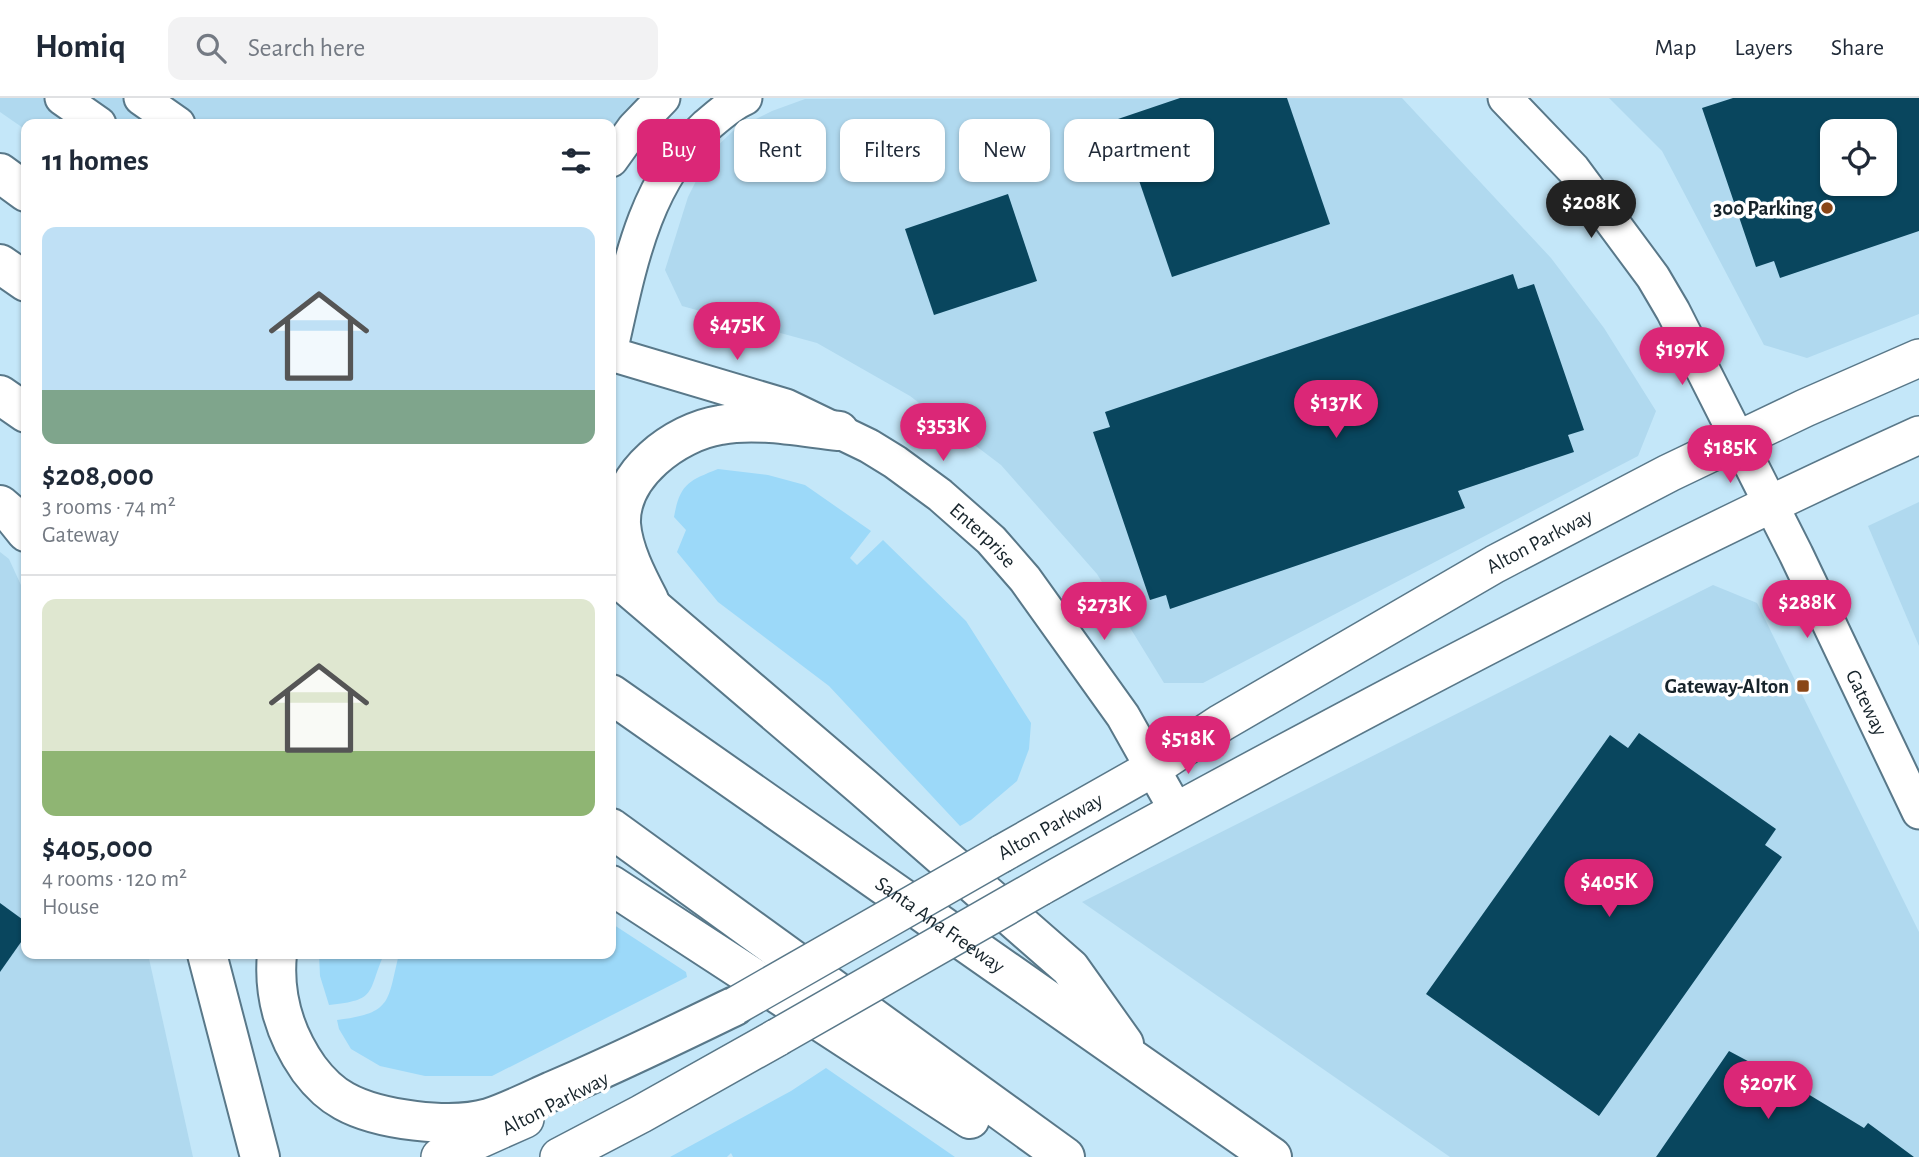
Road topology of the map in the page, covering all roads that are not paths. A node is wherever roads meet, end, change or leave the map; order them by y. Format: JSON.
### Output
{"nodes":[{"id":1,"x":62,"y":98,"type":"edge"},
{"id":2,"x":141,"y":98,"type":"edge"},
{"id":3,"x":663,"y":98,"type":"edge"},
{"id":4,"x":745,"y":98,"type":"edge"},
{"id":5,"x":1505,"y":98,"type":"edge"},
{"id":6,"x":92,"y":119,"type":"edge"},
{"id":7,"x":171,"y":119,"type":"edge"},
{"id":8,"x":616,"y":153,"type":"edge"},
{"id":9,"x":0,"y":173,"type":"edge"},
{"id":10,"x":21,"y":188,"type":"edge"},
{"id":11,"x":0,"y":264,"type":"edge"},
{"id":12,"x":21,"y":279,"type":"edge"},
{"id":13,"x":616,"y":328,"type":"edge"},
{"id":14,"x":616,"y":355,"type":"edge"},
{"id":15,"x":1919,"y":358,"type":"edge"},
{"id":16,"x":0,"y":395,"type":"edge"},
{"id":17,"x":21,"y":410,"type":"edge"},
{"id":18,"x":839,"y":431,"type":"junction"},
{"id":19,"x":1919,"y":435,"type":"edge"},
{"id":20,"x":1738,"y":440,"type":"junction"},
{"id":21,"x":0,"y":505,"type":"edge"},
{"id":22,"x":1771,"y":505,"type":"junction"},
{"id":23,"x":21,"y":526,"type":"edge"},
{"id":24,"x":616,"y":577,"type":"edge"},
{"id":25,"x":654,"y":611,"type":"junction"},
{"id":26,"x":616,"y":698,"type":"edge"},
{"id":27,"x":1153,"y":768,"type":"junction"},
{"id":28,"x":1176,"y":810,"type":"junction"},
{"id":29,"x":1919,"y":812,"type":"edge"},
{"id":30,"x":616,"y":832,"type":"edge"},
{"id":31,"x":616,"y":888,"type":"edge"},
{"id":32,"x":208,"y":959,"type":"edge"},
{"id":33,"x":277,"y":959,"type":"edge"},
{"id":34,"x":735,"y":1006,"type":"junction"},
{"id":35,"x":1139,"y":1066,"type":"junction"},
{"id":36,"x":260,"y":1157,"type":"edge"},
{"id":37,"x":440,"y":1157,"type":"edge"},
{"id":38,"x":559,"y":1157,"type":"edge"},
{"id":39,"x":1029,"y":1157,"type":"edge"},
{"id":40,"x":1065,"y":1157,"type":"edge"},
{"id":41,"x":1272,"y":1157,"type":"edge"}],
"edges":[{"from":1,"to":6,"type":"street"},
{"from":2,"to":7,"type":"street"},
{"from":3,"to":8,"type":"street"},
{"from":4,"to":13,"type":"street"},
{"from":5,"to":20,"type":"street","name":"Gateway"},
{"from":9,"to":10,"type":"highway"},
{"from":11,"to":12,"type":"highway"},
{"from":14,"to":18,"type":"street","name":"Enterprise"},
{"from":15,"to":20,"type":"main road","name":"Alton Parkway"},
{"from":16,"to":17,"type":"highway"},
{"from":18,"to":25,"type":"highway"},
{"from":18,"to":27,"type":"street","name":"Enterprise"},
{"from":19,"to":22,"type":"main road"},
{"from":20,"to":22,"type":"street","name":"Gateway"},
{"from":20,"to":27,"type":"main road","name":"Alton Parkway"},
{"from":21,"to":23,"type":"highway"},
{"from":22,"to":28,"type":"main road"},
{"from":22,"to":29,"type":"street","name":"Gateway"},
{"from":24,"to":25,"type":"highway"},
{"from":25,"to":35,"type":"highway"},
{"from":26,"to":35,"type":"highway","name":"Santa Ana Freeway"},
{"from":27,"to":28,"type":"street","name":"Enterprise"},
{"from":27,"to":34,"type":"main road","name":"Alton Parkway","bridge":true},
{"from":28,"to":38,"type":"main road","bridge":true},
{"from":30,"to":40,"type":"highway"},
{"from":31,"to":39,"type":"highway"},
{"from":32,"to":36,"type":"highway"},
{"from":33,"to":34,"type":"highway"},
{"from":34,"to":37,"type":"main road","name":"Alton Parkway"},
{"from":35,"to":41,"type":"highway","name":"Santa Ana Freeway"}]}
